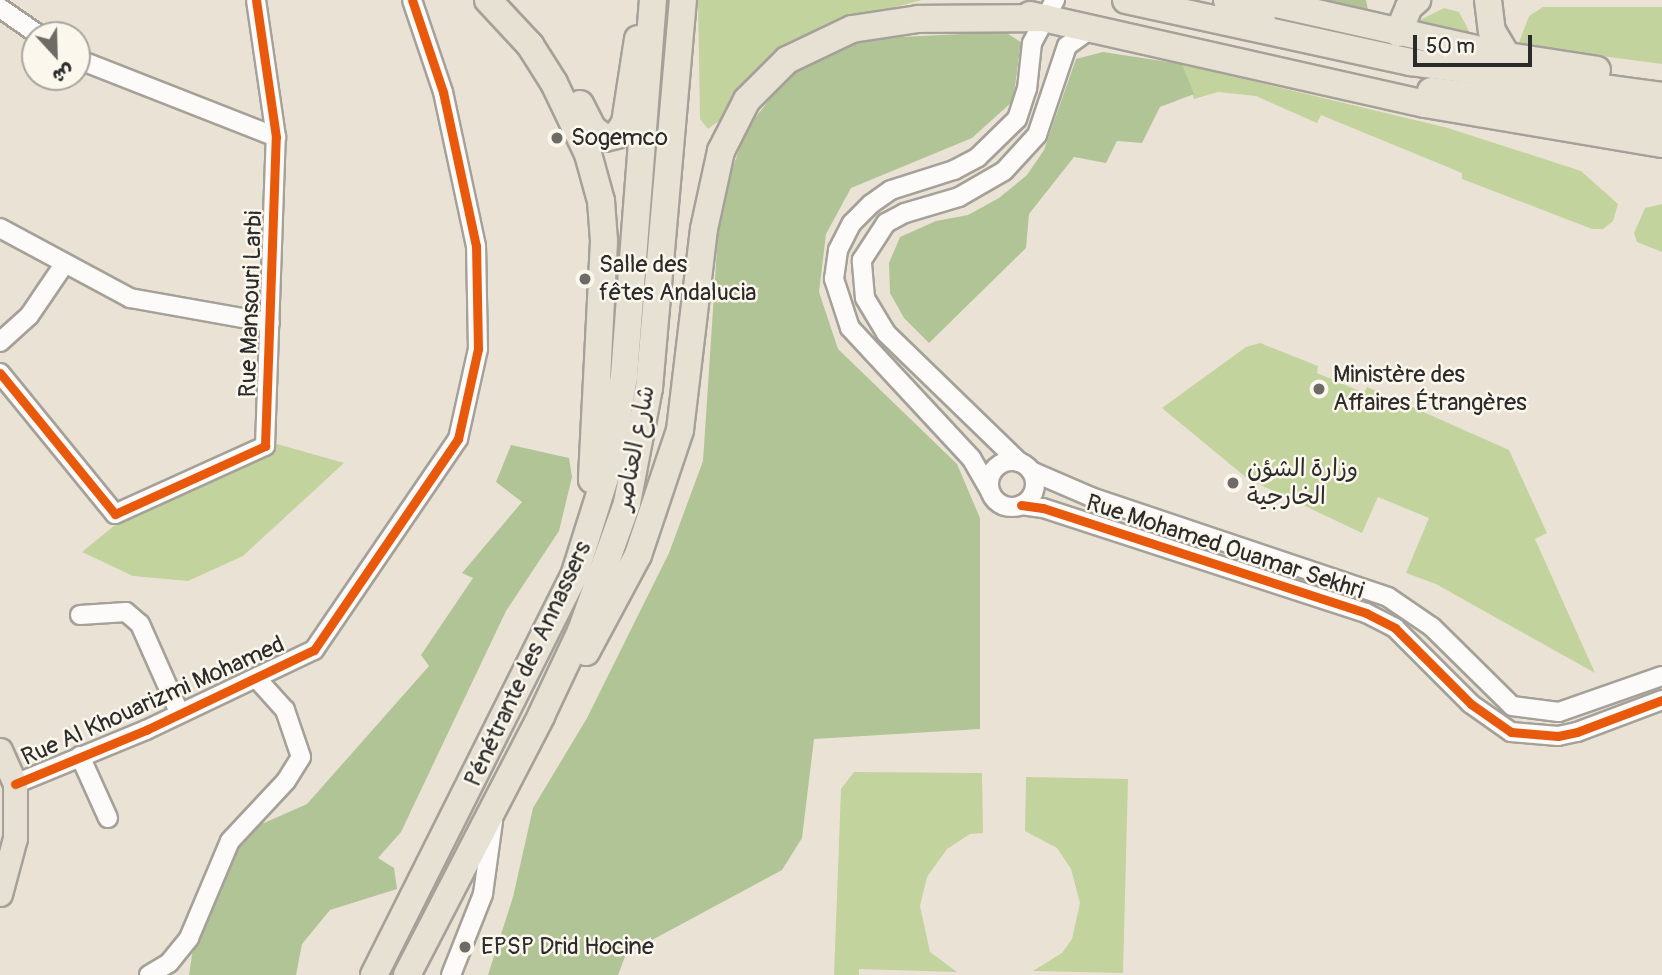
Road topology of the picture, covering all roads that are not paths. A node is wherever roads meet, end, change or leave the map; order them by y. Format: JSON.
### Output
{"nodes":[{"id":1,"x":257,"y":0,"type":"edge"},
{"id":2,"x":412,"y":0,"type":"edge"},
{"id":3,"x":488,"y":0,"type":"edge"},
{"id":4,"x":511,"y":0,"type":"edge"},
{"id":5,"x":647,"y":0,"type":"edge"},
{"id":6,"x":653,"y":0,"type":"edge"},
{"id":7,"x":683,"y":0,"type":"edge"},
{"id":8,"x":950,"y":0,"type":"edge"},
{"id":9,"x":1126,"y":0,"type":"edge"},
{"id":10,"x":1227,"y":0,"type":"edge"},
{"id":11,"x":1259,"y":0,"type":"edge"},
{"id":12,"x":1396,"y":0,"type":"edge"},
{"id":13,"x":1417,"y":0,"type":"edge"},
{"id":14,"x":1488,"y":0,"type":"edge"},
{"id":15,"x":0,"y":8,"type":"edge"},
{"id":16,"x":1051,"y":9,"type":"edge"},
{"id":17,"x":21,"y":23,"type":"edge"},
{"id":18,"x":1095,"y":26,"type":"junction"},
{"id":19,"x":1282,"y":33,"type":"junction"},
{"id":20,"x":1394,"y":33,"type":"junction"},
{"id":21,"x":1507,"y":56,"type":"junction"},
{"id":22,"x":91,"y":64,"type":"edge"},
{"id":23,"x":1662,"y":79,"type":"edge"},
{"id":24,"x":1339,"y":84,"type":"junction"},
{"id":25,"x":1662,"y":96,"type":"edge"},
{"id":26,"x":1662,"y":120,"type":"edge"},
{"id":27,"x":276,"y":137,"type":"junction"},
{"id":28,"x":1662,"y":144,"type":"edge"},
{"id":29,"x":0,"y":228,"type":"edge"},
{"id":30,"x":63,"y":266,"type":"junction"},
{"id":31,"x":270,"y":323,"type":"junction"},
{"id":32,"x":0,"y":342,"type":"edge"},
{"id":33,"x":0,"y":373,"type":"edge"},
{"id":34,"x":1026,"y":466,"type":"junction"},
{"id":35,"x":989,"y":489,"type":"junction"},
{"id":36,"x":1021,"y":505,"type":"junction"},
{"id":37,"x":589,"y":532,"type":"junction"},
{"id":38,"x":80,"y":615,"type":"dead end"},
{"id":39,"x":1662,"y":676,"type":"edge"},
{"id":40,"x":257,"y":679,"type":"junction"},
{"id":41,"x":1662,"y":700,"type":"edge"},
{"id":42,"x":179,"y":712,"type":"junction"},
{"id":43,"x":541,"y":716,"type":"junction"},
{"id":44,"x":0,"y":750,"type":"edge"},
{"id":45,"x":80,"y":756,"type":"junction"},
{"id":46,"x":15,"y":783,"type":"junction"},
{"id":47,"x":495,"y":807,"type":"junction"},
{"id":48,"x":108,"y":818,"type":"dead end"},
{"id":49,"x":0,"y":894,"type":"edge"},
{"id":50,"x":149,"y":975,"type":"edge"},
{"id":51,"x":374,"y":975,"type":"edge"},
{"id":52,"x":407,"y":975,"type":"edge"},
{"id":53,"x":451,"y":975,"type":"edge"}],
"edges":[{"from":1,"to":27,"type":"street","name":"Rue Mansouri Larbi"},
{"from":2,"to":40,"type":"street","name":"Rue Al Khouarizmi Mohamed"},
{"from":3,"to":37,"type":"highway"},
{"from":4,"to":5,"type":"highway"},
{"from":6,"to":37,"type":"highway","name":"Pénétrante des Annassers"},
{"from":7,"to":43,"type":"highway","name":"شارع العناصر"},
{"from":8,"to":16,"type":"highway"},
{"from":9,"to":19,"type":"highway"},
{"from":10,"to":19,"type":"highway"},
{"from":11,"to":20,"type":"highway"},
{"from":12,"to":20,"type":"highway"},
{"from":13,"to":20,"type":"highway"},
{"from":14,"to":21,"type":"highway"},
{"from":15,"to":17,"type":"street"},
{"from":16,"to":18,"type":"highway"},
{"from":16,"to":35,"type":"street"},
{"from":16,"to":43,"type":"highway"},
{"from":18,"to":24,"type":"highway"},
{"from":18,"to":34,"type":"street"},
{"from":19,"to":25,"type":"highway"},
{"from":20,"to":21,"type":"highway"},
{"from":21,"to":23,"type":"highway"},
{"from":22,"to":27,"type":"street"},
{"from":24,"to":26,"type":"highway"},
{"from":24,"to":28,"type":"highway"},
{"from":27,"to":31,"type":"street","name":"Rue Mansouri Larbi"},
{"from":29,"to":30,"type":"street"},
{"from":30,"to":31,"type":"street"},
{"from":30,"to":32,"type":"street"},
{"from":31,"to":33,"type":"street","name":"Rue Mansouri Larbi"},
{"from":34,"to":35,"type":"street"},
{"from":34,"to":36,"type":"street"},
{"from":34,"to":39,"type":"street"},
{"from":35,"to":36,"type":"street"},
{"from":36,"to":41,"type":"street","name":"Rue Mohamed Ouamar Sekhri"},
{"from":37,"to":51,"type":"highway","name":"Pénétrante des Annassers"},
{"from":38,"to":42,"type":"street"},
{"from":40,"to":42,"type":"street","name":"Rue Al Khouarizmi Mohamed"},
{"from":40,"to":50,"type":"street"},
{"from":42,"to":45,"type":"street","name":"Rue Al Khouarizmi Mohamed"},
{"from":43,"to":47,"type":"highway","name":"شارع العناصر"},
{"from":44,"to":46,"type":"main road"},
{"from":45,"to":46,"type":"street","name":"Rue Al Khouarizmi Mohamed"},
{"from":45,"to":48,"type":"street"},
{"from":46,"to":49,"type":"main road"},
{"from":47,"to":52,"type":"highway","name":"شارع العناصر"},
{"from":47,"to":53,"type":"street"}]}
